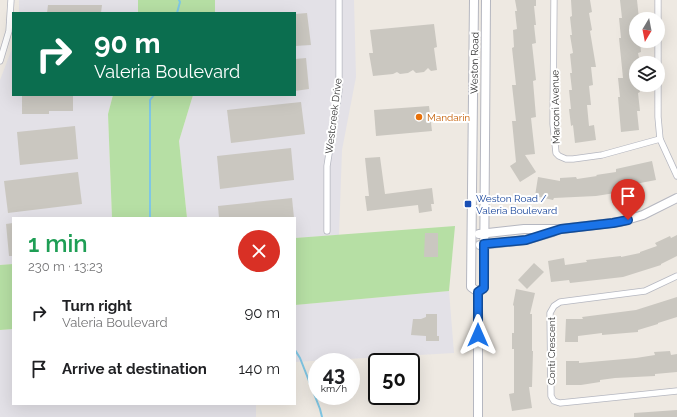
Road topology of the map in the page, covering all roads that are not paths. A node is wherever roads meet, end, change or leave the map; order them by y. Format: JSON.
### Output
{"nodes":[{"id":1,"x":11,"y":0,"type":"edge"},
{"id":2,"x":339,"y":0,"type":"edge"},
{"id":3,"x":474,"y":0,"type":"edge"},
{"id":4,"x":486,"y":0,"type":"edge"},
{"id":5,"x":554,"y":0,"type":"edge"},
{"id":6,"x":658,"y":0,"type":"edge"},
{"id":7,"x":0,"y":61,"type":"edge"},
{"id":8,"x":660,"y":139,"type":"junction"},
{"id":9,"x":677,"y":176,"type":"edge"},
{"id":10,"x":677,"y":198,"type":"edge"},
{"id":11,"x":561,"y":229,"type":"junction"},
{"id":12,"x":327,"y":231,"type":"dead end"},
{"id":13,"x":471,"y":234,"type":"junction"},
{"id":14,"x":484,"y":234,"type":"junction"},
{"id":15,"x":484,"y":244,"type":"junction"},
{"id":16,"x":471,"y":246,"type":"junction"},
{"id":17,"x":677,"y":276,"type":"edge"},
{"id":18,"x":478,"y":292,"type":"junction"},
{"id":19,"x":677,"y":391,"type":"edge"},
{"id":20,"x":478,"y":417,"type":"edge"}],
"edges":[{"from":1,"to":7,"type":"street"},
{"from":2,"to":12,"type":"street","name":"Westcreek Drive"},
{"from":3,"to":13,"type":"main road","name":"Weston Road"},
{"from":4,"to":14,"type":"main road","name":"Weston Road"},
{"from":5,"to":8,"type":"street","name":"Marconi Avenue"},
{"from":6,"to":8,"type":"street"},
{"from":8,"to":9,"type":"street"},
{"from":10,"to":11,"type":"main road"},
{"from":11,"to":14,"type":"main road"},
{"from":11,"to":15,"type":"main road"},
{"from":13,"to":14,"type":"main road"},
{"from":13,"to":16,"type":"main road","name":"Weston Road"},
{"from":14,"to":15,"type":"main road","name":"Weston Road"},
{"from":15,"to":16,"type":"main road"},
{"from":15,"to":18,"type":"main road","name":"Weston Road"},
{"from":16,"to":18,"type":"main road","name":"Weston Road"},
{"from":17,"to":19,"type":"street","name":"Conti Crescent"},
{"from":18,"to":20,"type":"main road","name":"Weston Road"}]}
